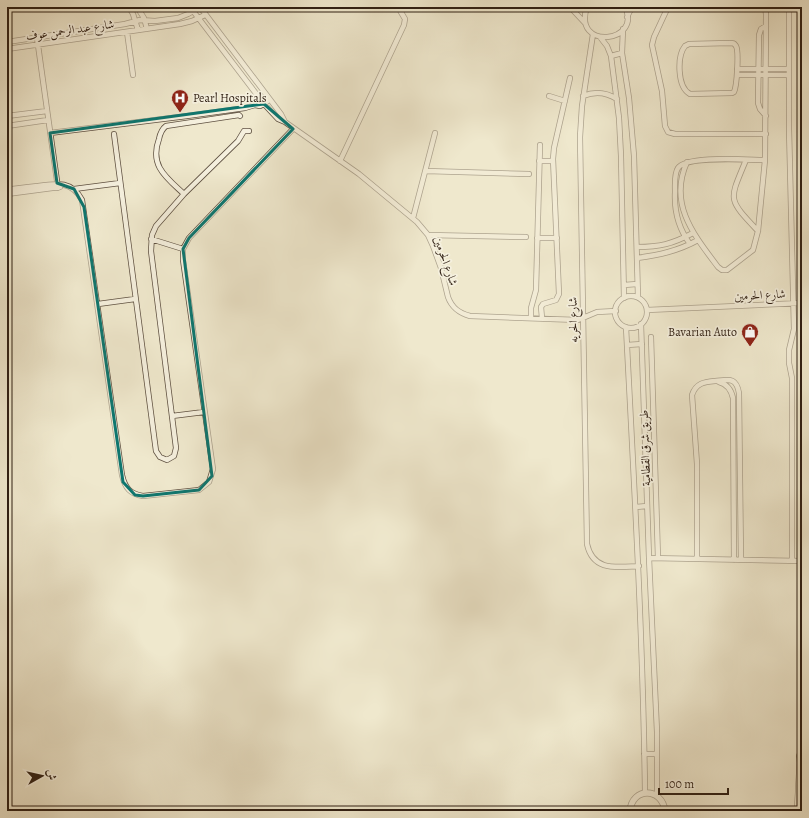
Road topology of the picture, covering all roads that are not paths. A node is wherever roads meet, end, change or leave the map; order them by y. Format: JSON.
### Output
{"nodes":[{"id":1,"x":129,"y":7,"type":"edge"},
{"id":2,"x":137,"y":7,"type":"edge"},
{"id":3,"x":200,"y":7,"type":"edge"},
{"id":4,"x":398,"y":7,"type":"edge"},
{"id":5,"x":570,"y":7,"type":"edge"},
{"id":6,"x":586,"y":7,"type":"edge"},
{"id":7,"x":625,"y":7,"type":"edge"},
{"id":8,"x":632,"y":7,"type":"edge"},
{"id":9,"x":668,"y":7,"type":"edge"},
{"id":10,"x":765,"y":7,"type":"edge"},
{"id":11,"x":789,"y":7,"type":"edge"},
{"id":12,"x":192,"y":9,"type":"edge"},
{"id":13,"x":205,"y":15,"type":"junction"},
{"id":14,"x":627,"y":17,"type":"junction"},
{"id":15,"x":198,"y":19,"type":"junction"},
{"id":16,"x":145,"y":21,"type":"junction"},
{"id":17,"x":135,"y":22,"type":"junction"},
{"id":18,"x":586,"y":24,"type":"junction"},
{"id":19,"x":766,"y":26,"type":"junction"},
{"id":20,"x":146,"y":29,"type":"junction"},
{"id":21,"x":623,"y":29,"type":"junction"},
{"id":22,"x":138,"y":30,"type":"junction"},
{"id":23,"x":127,"y":32,"type":"junction"},
{"id":24,"x":593,"y":34,"type":"junction"},
{"id":25,"x":600,"y":37,"type":"junction"},
{"id":26,"x":37,"y":38,"type":"junction"},
{"id":27,"x":7,"y":42,"type":"edge"},
{"id":28,"x":38,"y":45,"type":"junction"},
{"id":29,"x":7,"y":49,"type":"edge"},
{"id":30,"x":622,"y":53,"type":"junction"},
{"id":31,"x":611,"y":56,"type":"junction"},
{"id":32,"x":789,"y":68,"type":"junction"},
{"id":33,"x":737,"y":69,"type":"junction"},
{"id":34,"x":758,"y":69,"type":"junction"},
{"id":35,"x":766,"y":69,"type":"junction"},
{"id":36,"x":133,"y":75,"type":"dead end"},
{"id":37,"x":737,"y":75,"type":"junction"},
{"id":38,"x":758,"y":75,"type":"junction"},
{"id":39,"x":766,"y":75,"type":"junction"},
{"id":40,"x":789,"y":75,"type":"junction"},
{"id":41,"x":570,"y":78,"type":"dead end"},
{"id":42,"x":264,"y":94,"type":"junction"},
{"id":43,"x":549,"y":96,"type":"dead end"},
{"id":44,"x":583,"y":96,"type":"junction"},
{"id":45,"x":259,"y":98,"type":"junction"},
{"id":46,"x":617,"y":99,"type":"junction"},
{"id":47,"x":269,"y":100,"type":"junction"},
{"id":48,"x":565,"y":101,"type":"junction"},
{"id":49,"x":264,"y":104,"type":"junction"},
{"id":50,"x":255,"y":105,"type":"junction"},
{"id":51,"x":47,"y":111,"type":"junction"},
{"id":52,"x":196,"y":115,"type":"junction"},
{"id":53,"x":7,"y":116,"type":"edge"},
{"id":54,"x":187,"y":116,"type":"junction"},
{"id":55,"x":240,"y":116,"type":"dead end"},
{"id":56,"x":766,"y":116,"type":"junction"},
{"id":57,"x":48,"y":120,"type":"junction"},
{"id":58,"x":196,"y":121,"type":"junction"},
{"id":59,"x":285,"y":122,"type":"junction"},
{"id":60,"x":188,"y":123,"type":"junction"},
{"id":61,"x":7,"y":126,"type":"edge"},
{"id":62,"x":293,"y":129,"type":"junction"},
{"id":63,"x":249,"y":131,"type":"dead end"},
{"id":64,"x":50,"y":133,"type":"junction"},
{"id":65,"x":435,"y":133,"type":"dead end"},
{"id":66,"x":114,"y":134,"type":"dead end"},
{"id":67,"x":766,"y":134,"type":"junction"},
{"id":68,"x":540,"y":145,"type":"dead end"},
{"id":69,"x":746,"y":160,"type":"junction"},
{"id":70,"x":765,"y":160,"type":"junction"},
{"id":71,"x":340,"y":161,"type":"junction"},
{"id":72,"x":540,"y":161,"type":"junction"},
{"id":73,"x":553,"y":161,"type":"junction"},
{"id":74,"x":687,"y":162,"type":"junction"},
{"id":75,"x":426,"y":171,"type":"junction"},
{"id":76,"x":529,"y":174,"type":"dead end"},
{"id":77,"x":120,"y":183,"type":"junction"},
{"id":78,"x":57,"y":186,"type":"junction"},
{"id":79,"x":74,"y":189,"type":"junction"},
{"id":80,"x":7,"y":190,"type":"edge"},
{"id":81,"x":7,"y":194,"type":"edge"},
{"id":82,"x":184,"y":194,"type":"junction"},
{"id":83,"x":674,"y":196,"type":"junction"},
{"id":84,"x":681,"y":196,"type":"junction"},
{"id":85,"x":413,"y":218,"type":"junction"},
{"id":86,"x":758,"y":231,"type":"junction"},
{"id":87,"x":693,"y":232,"type":"junction"},
{"id":88,"x":428,"y":235,"type":"junction"},
{"id":89,"x":685,"y":237,"type":"junction"},
{"id":90,"x":526,"y":238,"type":"dead end"},
{"id":91,"x":538,"y":238,"type":"junction"},
{"id":92,"x":557,"y":238,"type":"junction"},
{"id":93,"x":151,"y":239,"type":"junction"},
{"id":94,"x":698,"y":240,"type":"junction"},
{"id":95,"x":690,"y":244,"type":"junction"},
{"id":96,"x":637,"y":247,"type":"junction"},
{"id":97,"x":183,"y":249,"type":"junction"},
{"id":98,"x":637,"y":258,"type":"junction"},
{"id":99,"x":638,"y":284,"type":"junction"},
{"id":100,"x":624,"y":285,"type":"junction"},
{"id":101,"x":624,"y":298,"type":"junction"},
{"id":102,"x":638,"y":298,"type":"junction"},
{"id":103,"x":135,"y":299,"type":"junction"},
{"id":104,"x":793,"y":303,"type":"junction"},
{"id":105,"x":802,"y":303,"type":"edge"},
{"id":106,"x":98,"y":304,"type":"junction"},
{"id":107,"x":647,"y":310,"type":"junction"},
{"id":108,"x":616,"y":311,"type":"junction"},
{"id":109,"x":531,"y":318,"type":"junction"},
{"id":110,"x":542,"y":318,"type":"junction"},
{"id":111,"x":582,"y":319,"type":"junction"},
{"id":112,"x":641,"y":324,"type":"junction"},
{"id":113,"x":626,"y":327,"type":"junction"},
{"id":114,"x":651,"y":337,"type":"dead end"},
{"id":115,"x":642,"y":344,"type":"junction"},
{"id":116,"x":627,"y":345,"type":"junction"},
{"id":117,"x":717,"y":381,"type":"junction"},
{"id":118,"x":733,"y":405,"type":"junction"},
{"id":119,"x":740,"y":405,"type":"junction"},
{"id":120,"x":204,"y":412,"type":"junction"},
{"id":121,"x":172,"y":416,"type":"junction"},
{"id":122,"x":734,"y":467,"type":"junction"},
{"id":123,"x":740,"y":467,"type":"junction"},
{"id":124,"x":647,"y":506,"type":"junction"},
{"id":125,"x":636,"y":507,"type":"junction"},
{"id":126,"x":734,"y":520,"type":"junction"},
{"id":127,"x":741,"y":520,"type":"junction"},
{"id":128,"x":649,"y":558,"type":"junction"},
{"id":129,"x":658,"y":558,"type":"junction"},
{"id":130,"x":698,"y":559,"type":"junction"},
{"id":131,"x":734,"y":560,"type":"junction"},
{"id":132,"x":741,"y":560,"type":"junction"},
{"id":133,"x":792,"y":561,"type":"junction"},
{"id":134,"x":802,"y":561,"type":"edge"},
{"id":135,"x":639,"y":566,"type":"junction"},
{"id":136,"x":802,"y":737,"type":"edge"},
{"id":137,"x":644,"y":754,"type":"junction"},
{"id":138,"x":657,"y":754,"type":"junction"},
{"id":139,"x":801,"y":759,"type":"edge"},
{"id":140,"x":645,"y":793,"type":"junction"},
{"id":141,"x":657,"y":796,"type":"junction"},
{"id":142,"x":628,"y":810,"type":"edge"},
{"id":143,"x":665,"y":811,"type":"edge"},
{"id":144,"x":798,"y":811,"type":"edge"}],
"edges":[{"from":1,"to":17,"type":"street"},
{"from":2,"to":16,"type":"street"},
{"from":3,"to":12,"type":"street","name":"شارع عبد الرحمن عوف"},
{"from":3,"to":13,"type":"street","name":"شارع الحرمين"},
{"from":4,"to":71,"type":"street"},
{"from":5,"to":18,"type":"street"},
{"from":6,"to":18,"type":"street"},
{"from":7,"to":14,"type":"street"},
{"from":8,"to":14,"type":"street"},
{"from":9,"to":67,"type":"street"},
{"from":10,"to":19,"type":"street"},
{"from":11,"to":32,"type":"street"},
{"from":12,"to":15,"type":"street","name":"شارع الحرمين"},
{"from":12,"to":16,"type":"street","name":"شارع عبد الرحمن عوف"},
{"from":13,"to":15,"type":"street","name":"شارع عبد الرحمن عوف"},
{"from":13,"to":42,"type":"street","name":"شارع الحرمين"},
{"from":14,"to":21,"type":"street"},
{"from":15,"to":20,"type":"street","name":"شارع عبد الرحمن عوف"},
{"from":15,"to":45,"type":"street","name":"شارع الحرمين"},
{"from":16,"to":17,"type":"street","name":"شارع عبد الرحمن عوف"},
{"from":16,"to":20,"type":"street"},
{"from":17,"to":22,"type":"street"},
{"from":17,"to":26,"type":"street","name":"شارع عبد الرحمن عوف"},
{"from":18,"to":24,"type":"street"},
{"from":19,"to":34,"type":"street"},
{"from":19,"to":35,"type":"street"},
{"from":20,"to":22,"type":"street","name":"شارع عبد الرحمن عوف"},
{"from":21,"to":25,"type":"street"},
{"from":21,"to":30,"type":"street"},
{"from":22,"to":23,"type":"street","name":"شارع عبد الرحمن عوف"},
{"from":23,"to":28,"type":"street","name":"شارع عبد الرحمن عوف"},
{"from":23,"to":36,"type":"street"},
{"from":24,"to":25,"type":"street"},
{"from":24,"to":44,"type":"street","name":"شارع الحريه"},
{"from":25,"to":31,"type":"street"},
{"from":26,"to":27,"type":"street","name":"شارع عبد الرحمن عوف"},
{"from":26,"to":28,"type":"street"},
{"from":28,"to":29,"type":"street","name":"شارع عبد الرحمن عوف"},
{"from":28,"to":51,"type":"street"},
{"from":30,"to":31,"type":"street"},
{"from":30,"to":96,"type":"street"},
{"from":31,"to":46,"type":"street"},
{"from":32,"to":35,"type":"street"},
{"from":32,"to":40,"type":"street"},
{"from":33,"to":34,"type":"street"},
{"from":33,"to":37,"type":"street"},
{"from":33,"to":37,"type":"street"},
{"from":34,"to":35,"type":"street"},
{"from":34,"to":38,"type":"street"},
{"from":35,"to":39,"type":"street"},
{"from":37,"to":38,"type":"street"},
{"from":38,"to":39,"type":"street"},
{"from":38,"to":56,"type":"street"},
{"from":39,"to":40,"type":"street"},
{"from":39,"to":56,"type":"street"},
{"from":40,"to":104,"type":"street"},
{"from":41,"to":48,"type":"street"},
{"from":42,"to":45,"type":"street"},
{"from":42,"to":47,"type":"street","name":"شارع الحرمين"},
{"from":43,"to":48,"type":"street"},
{"from":44,"to":46,"type":"street"},
{"from":44,"to":111,"type":"street","name":"شارع الحريه"},
{"from":45,"to":49,"type":"street","name":"شارع الحرمين"},
{"from":45,"to":50,"type":"street"},
{"from":46,"to":100,"type":"street"},
{"from":47,"to":49,"type":"street"},
{"from":47,"to":59,"type":"street","name":"شارع الحرمين"},
{"from":48,"to":73,"type":"street"},
{"from":49,"to":50,"type":"street"},
{"from":49,"to":59,"type":"street","name":"شارع الحرمين"},
{"from":50,"to":52,"type":"street"},
{"from":51,"to":53,"type":"street"},
{"from":51,"to":57,"type":"street"},
{"from":52,"to":54,"type":"street"},
{"from":52,"to":58,"type":"street"},
{"from":54,"to":60,"type":"street"},
{"from":54,"to":64,"type":"street"},
{"from":55,"to":58,"type":"street"},
{"from":56,"to":67,"type":"street"},
{"from":57,"to":61,"type":"street"},
{"from":57,"to":64,"type":"street"},
{"from":58,"to":60,"type":"street"},
{"from":59,"to":62,"type":"street","name":"شارع الحرمين"},
{"from":60,"to":82,"type":"street"},
{"from":62,"to":71,"type":"street","name":"شارع الحرمين"},
{"from":62,"to":97,"type":"street"},
{"from":63,"to":82,"type":"street"},
{"from":64,"to":78,"type":"street"},
{"from":65,"to":75,"type":"street"},
{"from":66,"to":77,"type":"street"},
{"from":67,"to":70,"type":"street"},
{"from":68,"to":72,"type":"street"},
{"from":69,"to":70,"type":"street"},
{"from":69,"to":74,"type":"street"},
{"from":69,"to":86,"type":"street"},
{"from":70,"to":86,"type":"street"},
{"from":71,"to":85,"type":"street","name":"شارع الحرمين"},
{"from":72,"to":73,"type":"street"},
{"from":72,"to":91,"type":"street"},
{"from":73,"to":92,"type":"street"},
{"from":74,"to":83,"type":"street"},
{"from":74,"to":84,"type":"street"},
{"from":75,"to":76,"type":"street"},
{"from":75,"to":85,"type":"street"},
{"from":77,"to":79,"type":"street"},
{"from":77,"to":103,"type":"street"},
{"from":78,"to":79,"type":"street"},
{"from":78,"to":80,"type":"street"},
{"from":78,"to":81,"type":"street"},
{"from":79,"to":106,"type":"street"},
{"from":82,"to":93,"type":"street"},
{"from":83,"to":84,"type":"street"},
{"from":83,"to":89,"type":"street"},
{"from":84,"to":87,"type":"street"},
{"from":85,"to":88,"type":"street","name":"شارع الحرمين"},
{"from":86,"to":94,"type":"street"},
{"from":87,"to":89,"type":"street"},
{"from":87,"to":94,"type":"street"},
{"from":88,"to":90,"type":"street"},
{"from":88,"to":109,"type":"street","name":"شارع الحرمين"},
{"from":89,"to":95,"type":"street"},
{"from":89,"to":96,"type":"street"},
{"from":91,"to":92,"type":"street"},
{"from":91,"to":109,"type":"street"},
{"from":92,"to":110,"type":"street"},
{"from":93,"to":97,"type":"street"},
{"from":93,"to":121,"type":"street"},
{"from":94,"to":95,"type":"street"},
{"from":95,"to":98,"type":"street"},
{"from":96,"to":98,"type":"street"},
{"from":97,"to":120,"type":"street"},
{"from":98,"to":99,"type":"street"},
{"from":99,"to":100,"type":"street"},
{"from":99,"to":102,"type":"street"},
{"from":100,"to":101,"type":"street"},
{"from":101,"to":102,"type":"street"},
{"from":101,"to":108,"type":"street"},
{"from":102,"to":107,"type":"street"},
{"from":103,"to":106,"type":"street"},
{"from":103,"to":121,"type":"street"},
{"from":104,"to":105,"type":"street","name":"شارع الحرمين"},
{"from":104,"to":107,"type":"street","name":"شارع الحرمين"},
{"from":104,"to":133,"type":"street"},
{"from":106,"to":120,"type":"street"},
{"from":107,"to":112,"type":"street"},
{"from":108,"to":111,"type":"street","name":"شارع الحرمين"},
{"from":108,"to":113,"type":"street"},
{"from":109,"to":110,"type":"street","name":"شارع الحرمين"},
{"from":110,"to":111,"type":"street","name":"شارع الحرمين"},
{"from":111,"to":135,"type":"street","name":"شارع الحريه"},
{"from":112,"to":113,"type":"street"},
{"from":112,"to":115,"type":"street"},
{"from":113,"to":116,"type":"street"},
{"from":114,"to":129,"type":"street","name":"طريق شرق القطامية"},
{"from":115,"to":116,"type":"street"},
{"from":115,"to":124,"type":"street"},
{"from":116,"to":125,"type":"street"},
{"from":117,"to":118,"type":"street"},
{"from":117,"to":119,"type":"street"},
{"from":117,"to":130,"type":"street"},
{"from":118,"to":119,"type":"street"},
{"from":118,"to":122,"type":"street"},
{"from":119,"to":123,"type":"street"},
{"from":120,"to":121,"type":"street"},
{"from":122,"to":123,"type":"street"},
{"from":122,"to":126,"type":"street"},
{"from":123,"to":127,"type":"street"},
{"from":124,"to":125,"type":"street"},
{"from":124,"to":128,"type":"street"},
{"from":125,"to":135,"type":"street"},
{"from":126,"to":127,"type":"street"},
{"from":126,"to":131,"type":"street"},
{"from":127,"to":132,"type":"street"},
{"from":128,"to":129,"type":"street"},
{"from":128,"to":138,"type":"street"},
{"from":129,"to":130,"type":"street"},
{"from":130,"to":131,"type":"street"},
{"from":131,"to":132,"type":"street"},
{"from":132,"to":133,"type":"street"},
{"from":133,"to":134,"type":"street"},
{"from":135,"to":137,"type":"street"},
{"from":136,"to":139,"type":"highway"},
{"from":137,"to":138,"type":"street"},
{"from":137,"to":140,"type":"street"},
{"from":138,"to":141,"type":"street"},
{"from":139,"to":144,"type":"highway"},
{"from":140,"to":141,"type":"street"},
{"from":140,"to":142,"type":"street"},
{"from":141,"to":143,"type":"street"}]}
